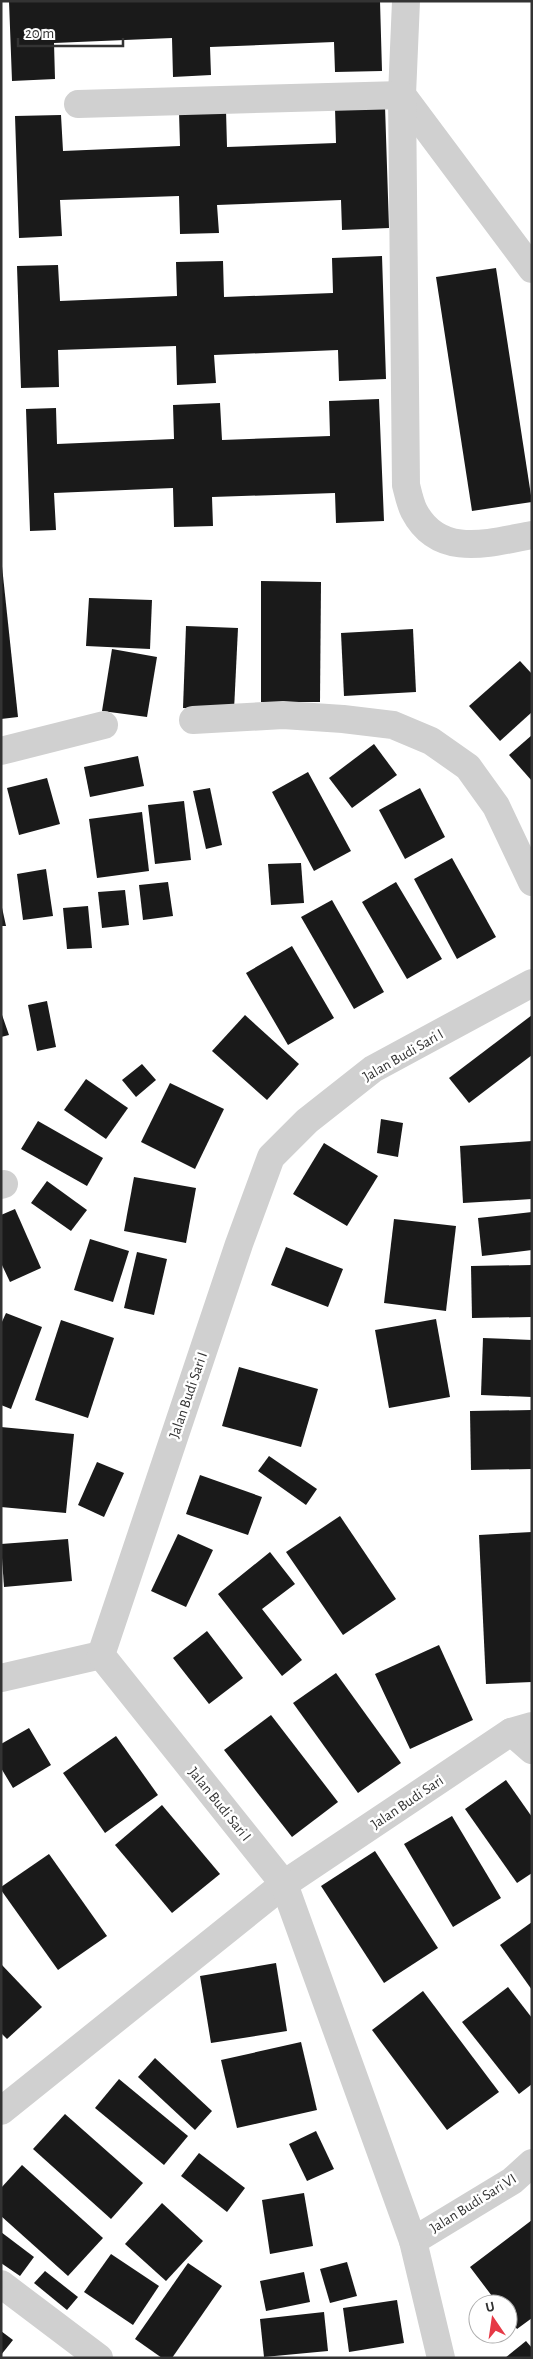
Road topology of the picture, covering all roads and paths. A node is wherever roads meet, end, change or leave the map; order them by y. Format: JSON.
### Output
{"nodes":[{"id":1,"x":406,"y":1,"type":"edge"},
{"id":2,"x":402,"y":95,"type":"junction"},
{"id":3,"x":78,"y":104,"type":"dead end"},
{"id":4,"x":532,"y":269,"type":"edge"},
{"id":5,"x":532,"y":535,"type":"edge"},
{"id":6,"x":193,"y":720,"type":"dead end"},
{"id":7,"x":104,"y":725,"type":"dead end"},
{"id":8,"x":1,"y":751,"type":"edge"},
{"id":9,"x":532,"y":882,"type":"edge"},
{"id":10,"x":532,"y":983,"type":"edge"},
{"id":11,"x":101,"y":1655,"type":"junction"},
{"id":12,"x":1,"y":1678,"type":"edge"},
{"id":13,"x":521,"y":1729,"type":"edge"},
{"id":14,"x":532,"y":1750,"type":"edge"},
{"id":15,"x":284,"y":1884,"type":"junction"},
{"id":16,"x":1,"y":2111,"type":"edge"},
{"id":17,"x":532,"y":2164,"type":"edge"},
{"id":18,"x":413,"y":2241,"type":"junction"},
{"id":19,"x":1,"y":2284,"type":"edge"},
{"id":20,"x":99,"y":2358,"type":"edge"},
{"id":21,"x":441,"y":2358,"type":"edge"}],
"edges":[{"from":1,"to":2,"type":"street"},
{"from":2,"to":3,"type":"street"},
{"from":2,"to":4,"type":"street"},
{"from":2,"to":5,"type":"street"},
{"from":6,"to":9,"type":"street"},
{"from":7,"to":8,"type":"street"},
{"from":10,"to":11,"type":"street","name":"Jalan Budi Sari I"},
{"from":11,"to":12,"type":"street"},
{"from":11,"to":15,"type":"street","name":"Jalan Budi Sari I"},
{"from":13,"to":14,"type":"street"},
{"from":13,"to":15,"type":"street","name":"Jalan Budi Sari"},
{"from":15,"to":16,"type":"street","name":"Jalan Budi Sari"},
{"from":15,"to":18,"type":"street","name":"Jalan Budi Sari I"},
{"from":17,"to":18,"type":"street","name":"Jalan Budi Sari VI"},
{"from":18,"to":21,"type":"street","name":"Jalan Budi Sari I"},
{"from":19,"to":20,"type":"street"}]}
